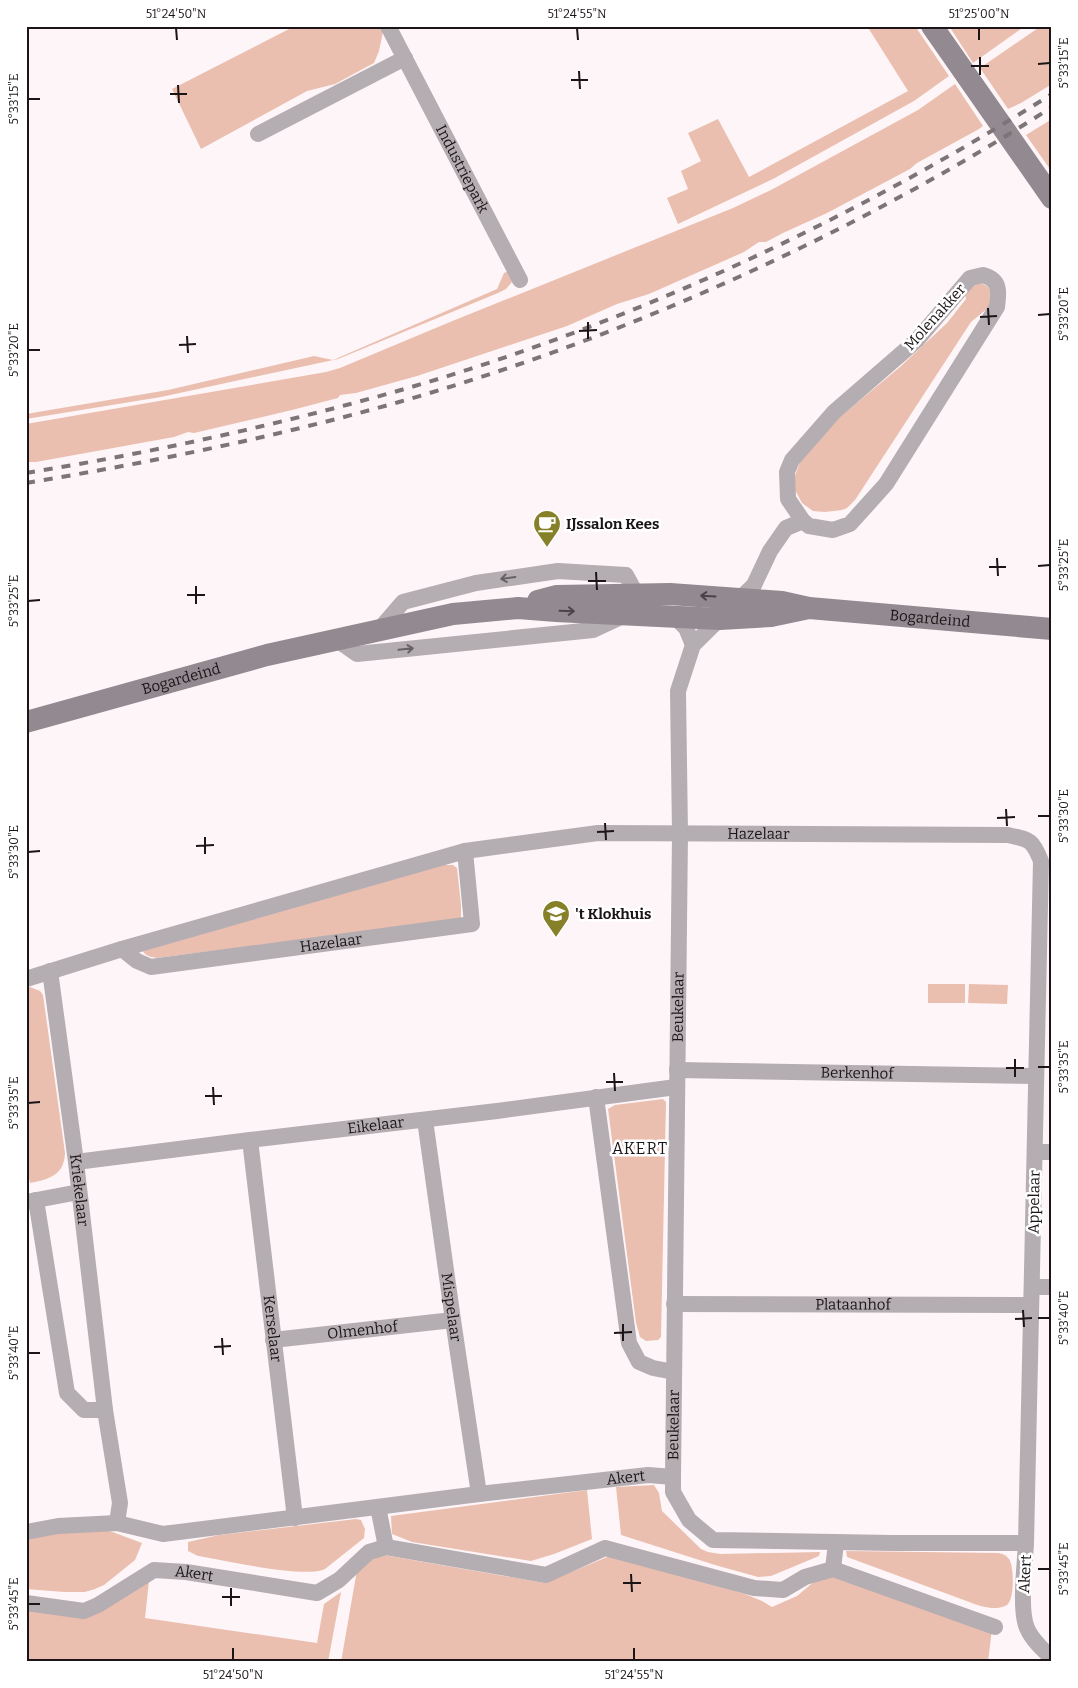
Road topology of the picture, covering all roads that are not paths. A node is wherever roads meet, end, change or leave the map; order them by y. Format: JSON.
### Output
{"nodes":[{"id":1,"x":388,"y":26,"type":"edge"},
{"id":2,"x":932,"y":26,"type":"edge"},
{"id":3,"x":405,"y":58,"type":"junction"},
{"id":4,"x":258,"y":134,"type":"dead end"},
{"id":5,"x":1052,"y":198,"type":"edge"},
{"id":6,"x":520,"y":280,"type":"dead end"},
{"id":7,"x":803,"y":520,"type":"junction"},
{"id":8,"x":742,"y":598,"type":"junction"},
{"id":9,"x":633,"y":604,"type":"junction"},
{"id":10,"x":809,"y":608,"type":"junction"},
{"id":11,"x":674,"y":616,"type":"junction"},
{"id":12,"x":720,"y":619,"type":"junction"},
{"id":13,"x":1052,"y":629,"type":"edge"},
{"id":14,"x":378,"y":631,"type":"junction"},
{"id":15,"x":337,"y":640,"type":"junction"},
{"id":16,"x":693,"y":645,"type":"junction"},
{"id":17,"x":26,"y":722,"type":"edge"},
{"id":18,"x":680,"y":834,"type":"junction"},
{"id":19,"x":465,"y":851,"type":"junction"},
{"id":20,"x":1046,"y":861,"type":"edge"},
{"id":21,"x":122,"y":949,"type":"junction"},
{"id":22,"x":50,"y":971,"type":"junction"},
{"id":23,"x":26,"y":978,"type":"edge"},
{"id":24,"x":1045,"y":1027,"type":"edge"},
{"id":25,"x":677,"y":1070,"type":"junction"},
{"id":26,"x":1036,"y":1076,"type":"junction"},
{"id":27,"x":676,"y":1088,"type":"junction"},
{"id":28,"x":596,"y":1097,"type":"junction"},
{"id":29,"x":425,"y":1120,"type":"junction"},
{"id":30,"x":250,"y":1140,"type":"junction"},
{"id":31,"x":1035,"y":1152,"type":"junction"},
{"id":32,"x":1052,"y":1152,"type":"edge"},
{"id":33,"x":76,"y":1162,"type":"junction"},
{"id":34,"x":79,"y":1192,"type":"junction"},
{"id":35,"x":31,"y":1201,"type":"edge"},
{"id":36,"x":1032,"y":1287,"type":"junction"},
{"id":37,"x":1052,"y":1287,"type":"edge"},
{"id":38,"x":674,"y":1304,"type":"junction"},
{"id":39,"x":1031,"y":1305,"type":"junction"},
{"id":40,"x":452,"y":1320,"type":"junction"},
{"id":41,"x":273,"y":1340,"type":"junction"},
{"id":42,"x":674,"y":1372,"type":"junction"},
{"id":43,"x":105,"y":1410,"type":"junction"},
{"id":44,"x":673,"y":1477,"type":"junction"},
{"id":45,"x":479,"y":1494,"type":"junction"},
{"id":46,"x":378,"y":1507,"type":"junction"},
{"id":47,"x":294,"y":1518,"type":"junction"},
{"id":48,"x":117,"y":1523,"type":"junction"},
{"id":49,"x":26,"y":1532,"type":"edge"},
{"id":50,"x":836,"y":1543,"type":"junction"},
{"id":51,"x":1026,"y":1543,"type":"junction"},
{"id":52,"x":386,"y":1547,"type":"junction"},
{"id":53,"x":833,"y":1569,"type":"junction"},
{"id":54,"x":26,"y":1603,"type":"edge"},
{"id":55,"x":995,"y":1627,"type":"dead end"},
{"id":56,"x":1052,"y":1658,"type":"edge"}],
"edges":[{"from":1,"to":3,"type":"street","name":"Industriepark"},
{"from":2,"to":5,"type":"street"},
{"from":3,"to":4,"type":"street"},
{"from":3,"to":6,"type":"street","name":"Industriepark"},
{"from":7,"to":7,"type":"street","name":"Molenakker"},
{"from":7,"to":8,"type":"street"},
{"from":8,"to":9,"type":"street","name":"Bogardeind","one_way":true},
{"from":8,"to":10,"type":"street","name":"Bogardeind"},
{"from":8,"to":12,"type":"street","name":"Beukelaar"},
{"from":9,"to":11,"type":"street","name":"Bogardeind"},
{"from":9,"to":14,"type":"street","name":"Bogardeind"},
{"from":9,"to":14,"type":"street","one_way":true},
{"from":15,"to":9,"type":"street","name":"Bogardeind","one_way":true},
{"from":10,"to":12,"type":"street","name":"Bogardeind"},
{"from":10,"to":13,"type":"street","name":"Bogardeind"},
{"from":11,"to":12,"type":"street","name":"Bogardeind"},
{"from":11,"to":16,"type":"street"},
{"from":12,"to":16,"type":"street","name":"Beukelaar"},
{"from":14,"to":15,"type":"street","name":"Bogardeind"},
{"from":15,"to":17,"type":"street","name":"Bogardeind"},
{"from":16,"to":18,"type":"street","name":"Beukelaar"},
{"from":18,"to":19,"type":"street","name":"Hazelaar"},
{"from":18,"to":20,"type":"street","name":"Hazelaar"},
{"from":18,"to":25,"type":"street","name":"Beukelaar"},
{"from":19,"to":21,"type":"street","name":"Hazelaar"},
{"from":19,"to":21,"type":"street","name":"Hazelaar"},
{"from":20,"to":24,"type":"street","name":"Appelaar"},
{"from":21,"to":22,"type":"street","name":"Hazelaar"},
{"from":22,"to":23,"type":"street","name":"Hazelaar"},
{"from":22,"to":33,"type":"street","name":"Kriekelaar"},
{"from":24,"to":26,"type":"street","name":"Appelaar"},
{"from":25,"to":26,"type":"street","name":"Berkenhof"},
{"from":25,"to":27,"type":"street","name":"Beukelaar"},
{"from":26,"to":31,"type":"street","name":"Appelaar"},
{"from":27,"to":28,"type":"street","name":"Eikelaar"},
{"from":27,"to":38,"type":"street","name":"Beukelaar"},
{"from":28,"to":29,"type":"street","name":"Eikelaar"},
{"from":28,"to":42,"type":"street","name":"Beukelaar"},
{"from":29,"to":30,"type":"street","name":"Eikelaar"},
{"from":29,"to":40,"type":"street","name":"Mispelaar"},
{"from":30,"to":33,"type":"street","name":"Eikelaar"},
{"from":30,"to":41,"type":"street","name":"Kerselaar"},
{"from":31,"to":32,"type":"street"},
{"from":31,"to":36,"type":"street","name":"Appelaar"},
{"from":33,"to":34,"type":"street","name":"Kriekelaar"},
{"from":34,"to":35,"type":"street"},
{"from":34,"to":43,"type":"street","name":"Kriekelaar"},
{"from":35,"to":43,"type":"street"},
{"from":36,"to":37,"type":"street"},
{"from":36,"to":39,"type":"street","name":"Appelaar"},
{"from":38,"to":39,"type":"street","name":"Plataanhof"},
{"from":38,"to":42,"type":"street","name":"Beukelaar"},
{"from":39,"to":51,"type":"street","name":"Appelaar"},
{"from":40,"to":41,"type":"street","name":"Olmenhof"},
{"from":40,"to":45,"type":"street","name":"Mispelaar"},
{"from":41,"to":47,"type":"street","name":"Kerselaar"},
{"from":42,"to":44,"type":"street","name":"Beukelaar"},
{"from":43,"to":48,"type":"street","name":"Kriekelaar"},
{"from":44,"to":45,"type":"street","name":"Akert"},
{"from":44,"to":50,"type":"street","name":"Akert"},
{"from":45,"to":46,"type":"street","name":"Akert"},
{"from":46,"to":47,"type":"street","name":"Akert"},
{"from":46,"to":52,"type":"street"},
{"from":47,"to":48,"type":"street","name":"Akert"},
{"from":48,"to":49,"type":"street","name":"Akert"},
{"from":50,"to":51,"type":"street","name":"Akert"},
{"from":50,"to":53,"type":"street"},
{"from":51,"to":56,"type":"street","name":"Akert"},
{"from":52,"to":53,"type":"street"},
{"from":52,"to":54,"type":"street","name":"Akert"},
{"from":53,"to":55,"type":"street"}]}
